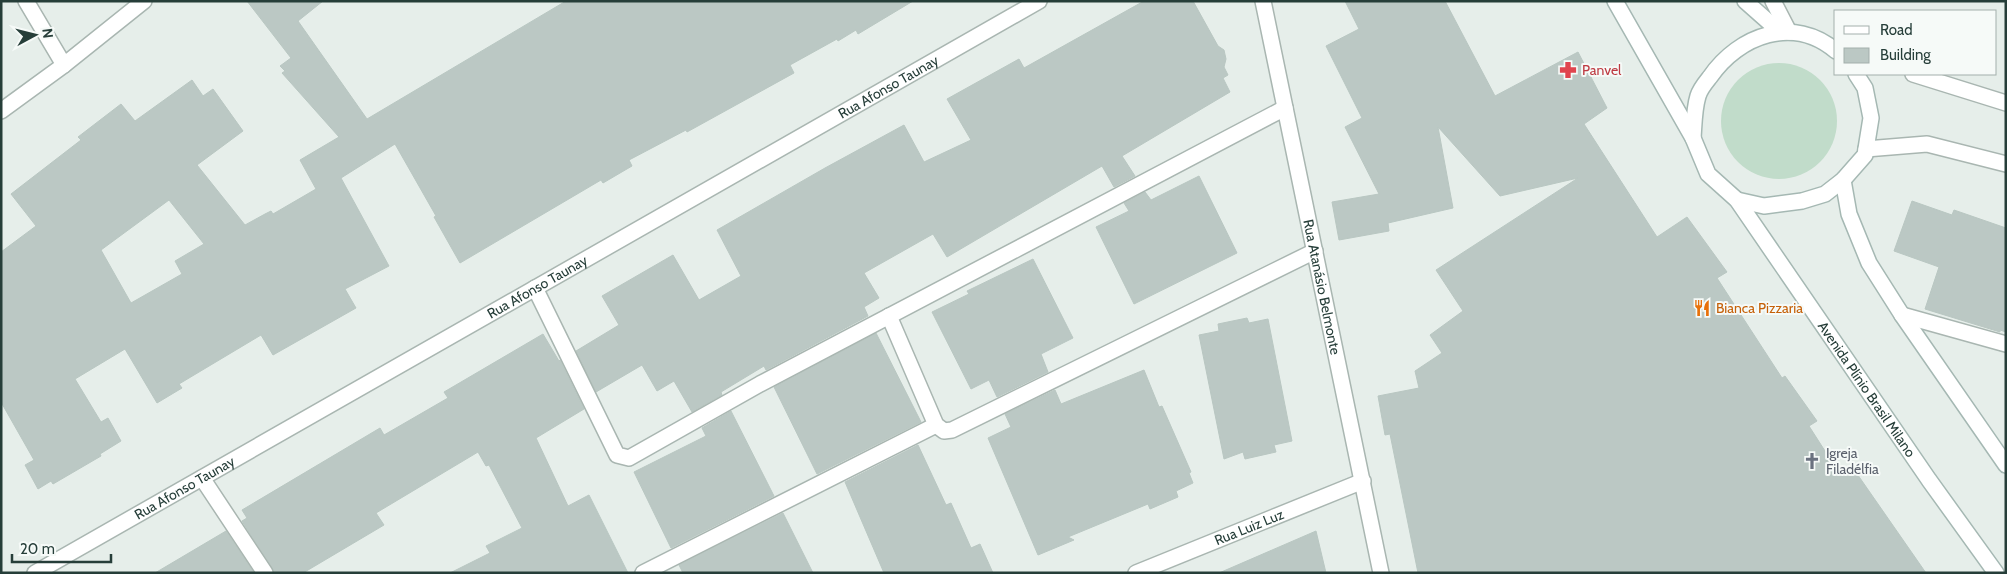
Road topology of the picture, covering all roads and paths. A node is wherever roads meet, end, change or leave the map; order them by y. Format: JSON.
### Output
{"nodes":[{"id":1,"x":26,"y":1,"type":"edge"},
{"id":2,"x":144,"y":1,"type":"edge"},
{"id":3,"x":1039,"y":1,"type":"edge"},
{"id":4,"x":1263,"y":1,"type":"edge"},
{"id":5,"x":1615,"y":1,"type":"edge"},
{"id":6,"x":1746,"y":1,"type":"edge"},
{"id":7,"x":1773,"y":1,"type":"edge"},
{"id":8,"x":1785,"y":32,"type":"junction"},
{"id":9,"x":1834,"y":49,"type":"edge"},
{"id":10,"x":64,"y":65,"type":"junction"},
{"id":11,"x":1857,"y":75,"type":"edge"},
{"id":12,"x":1916,"y":75,"type":"edge"},
{"id":13,"x":2006,"y":103,"type":"edge"},
{"id":14,"x":1285,"y":108,"type":"junction"},
{"id":15,"x":1,"y":111,"type":"edge"},
{"id":16,"x":1692,"y":138,"type":"junction"},
{"id":17,"x":1866,"y":149,"type":"junction"},
{"id":18,"x":2006,"y":164,"type":"edge"},
{"id":19,"x":1843,"y":180,"type":"junction"},
{"id":20,"x":1737,"y":200,"type":"junction"},
{"id":21,"x":1315,"y":251,"type":"junction"},
{"id":22,"x":536,"y":288,"type":"junction"},
{"id":23,"x":1902,"y":315,"type":"junction"},
{"id":24,"x":889,"y":316,"type":"junction"},
{"id":25,"x":2006,"y":344,"type":"edge"},
{"id":26,"x":936,"y":425,"type":"junction"},
{"id":27,"x":2006,"y":465,"type":"edge"},
{"id":28,"x":202,"y":478,"type":"junction"},
{"id":29,"x":1363,"y":481,"type":"junction"},
{"id":30,"x":35,"y":573,"type":"edge"},
{"id":31,"x":265,"y":573,"type":"edge"},
{"id":32,"x":643,"y":573,"type":"edge"},
{"id":33,"x":1136,"y":573,"type":"edge"},
{"id":34,"x":1381,"y":573,"type":"edge"},
{"id":35,"x":1996,"y":573,"type":"edge"}],
"edges":[{"from":1,"to":10,"type":"street"},
{"from":2,"to":10,"type":"street"},
{"from":3,"to":22,"type":"street","name":"Rua Afonso Taunay"},
{"from":4,"to":14,"type":"street","name":"Rua Atanásio Belmonte"},
{"from":5,"to":16,"type":"street","name":"Avenida Plínio Brasil Milano"},
{"from":6,"to":8,"type":"street"},
{"from":7,"to":8,"type":"street"},
{"from":8,"to":9,"type":"street"},
{"from":8,"to":16,"type":"street"},
{"from":10,"to":15,"type":"street"},
{"from":11,"to":17,"type":"street"},
{"from":12,"to":13,"type":"street"},
{"from":14,"to":21,"type":"street","name":"Rua Atanásio Belmonte"},
{"from":14,"to":24,"type":"street"},
{"from":16,"to":20,"type":"street","name":"Avenida Plínio Brasil Milano"},
{"from":17,"to":18,"type":"street"},
{"from":17,"to":19,"type":"street"},
{"from":19,"to":20,"type":"street"},
{"from":19,"to":23,"type":"street"},
{"from":20,"to":35,"type":"street","name":"Avenida Plínio Brasil Milano"},
{"from":21,"to":26,"type":"street"},
{"from":21,"to":29,"type":"street","name":"Rua Atanásio Belmonte"},
{"from":22,"to":24,"type":"street"},
{"from":22,"to":28,"type":"street","name":"Rua Afonso Taunay"},
{"from":23,"to":25,"type":"street"},
{"from":23,"to":27,"type":"street"},
{"from":24,"to":26,"type":"street"},
{"from":26,"to":32,"type":"street"},
{"from":28,"to":30,"type":"street","name":"Rua Afonso Taunay"},
{"from":28,"to":31,"type":"street"},
{"from":29,"to":33,"type":"street","name":"Rua Luiz Luz"},
{"from":29,"to":34,"type":"street","name":"Rua Atanásio Belmonte"}]}
